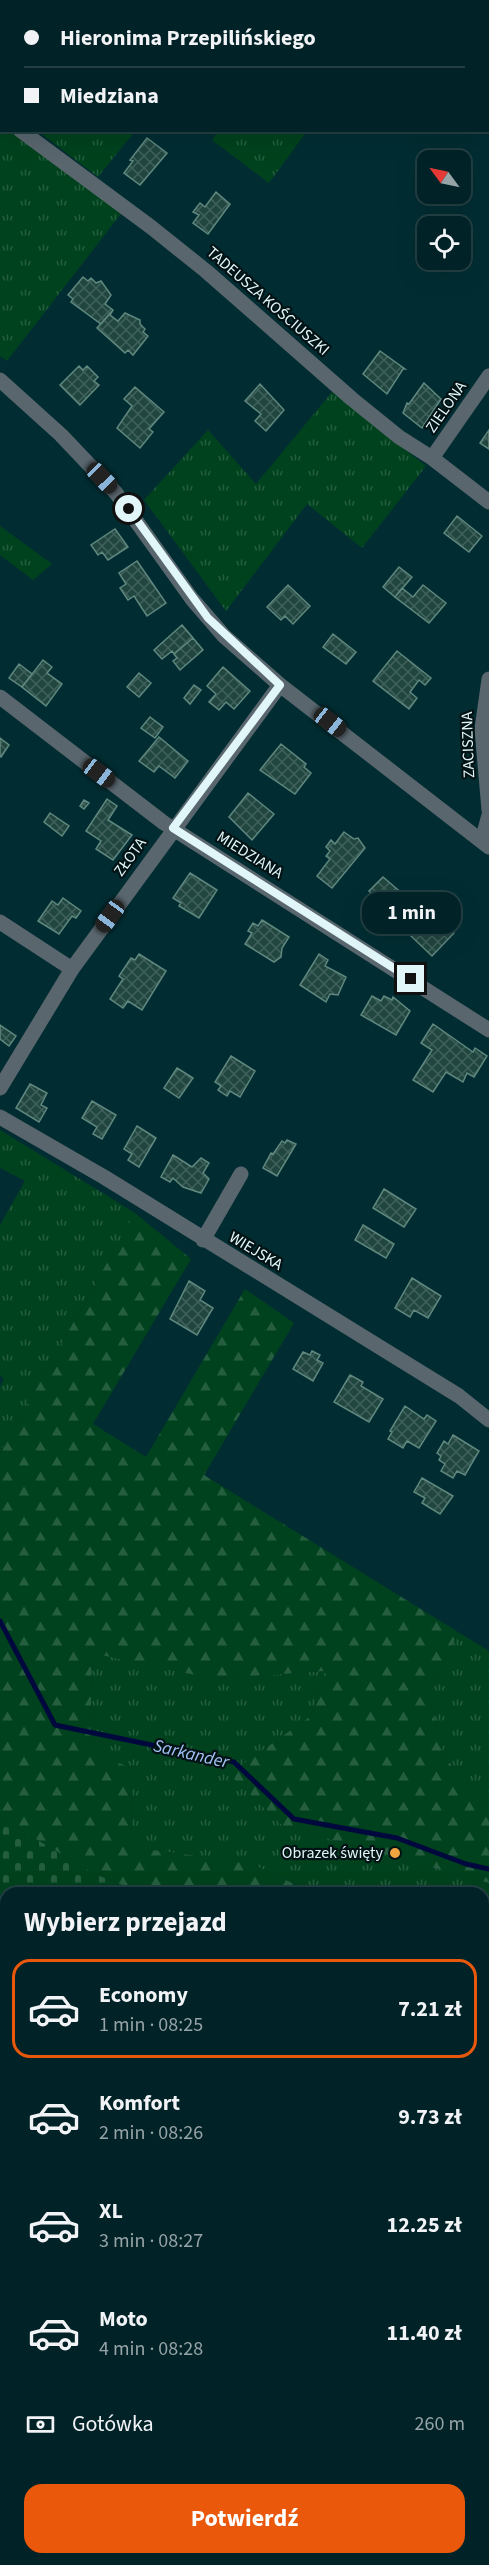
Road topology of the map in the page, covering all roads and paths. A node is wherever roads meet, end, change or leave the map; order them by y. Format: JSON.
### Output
{"nodes":[{"id":1,"x":23,"y":132,"type":"edge"},
{"id":2,"x":489,"y":376,"type":"edge"},
{"id":3,"x":0,"y":380,"type":"edge"},
{"id":4,"x":432,"y":458,"type":"junction"},
{"id":5,"x":489,"y":502,"type":"edge"},
{"id":6,"x":489,"y":679,"type":"edge"},
{"id":7,"x":280,"y":685,"type":"junction"},
{"id":8,"x":0,"y":697,"type":"edge"},
{"id":9,"x":489,"y":810,"type":"edge"},
{"id":10,"x":489,"y":816,"type":"edge"},
{"id":11,"x":173,"y":828,"type":"junction"},
{"id":12,"x":485,"y":844,"type":"edge"},
{"id":13,"x":0,"y":922,"type":"edge"},
{"id":14,"x":72,"y":969,"type":"junction"},
{"id":15,"x":489,"y":1030,"type":"edge"},
{"id":16,"x":0,"y":1088,"type":"edge"},
{"id":17,"x":0,"y":1117,"type":"edge"},
{"id":18,"x":242,"y":1174,"type":"dead end"},
{"id":19,"x":203,"y":1240,"type":"junction"},
{"id":20,"x":489,"y":1420,"type":"edge"}],
"edges":[{"from":1,"to":4,"type":"street","name":"TADEUSZA KOŚCIUSZKI"},
{"from":2,"to":4,"type":"street","name":"ZIELONA"},
{"from":3,"to":7,"type":"street"},
{"from":4,"to":5,"type":"street","name":"TADEUSZA KOŚCIUSZKI"},
{"from":6,"to":9,"type":"street","name":"ZACISZNA"},
{"from":7,"to":11,"type":"street","name":"ZŁOTA"},
{"from":7,"to":12,"type":"street"},
{"from":8,"to":11,"type":"street","name":"MIEDZIANA"},
{"from":10,"to":12,"type":"street"},
{"from":11,"to":14,"type":"street","name":"ZŁOTA"},
{"from":11,"to":15,"type":"street","name":"MIEDZIANA"},
{"from":13,"to":14,"type":"street"},
{"from":14,"to":16,"type":"street","name":"ZŁOTA"},
{"from":17,"to":19,"type":"street","name":"WIEJSKA"},
{"from":18,"to":19,"type":"street"},
{"from":19,"to":20,"type":"street","name":"WIEJSKA"}]}
